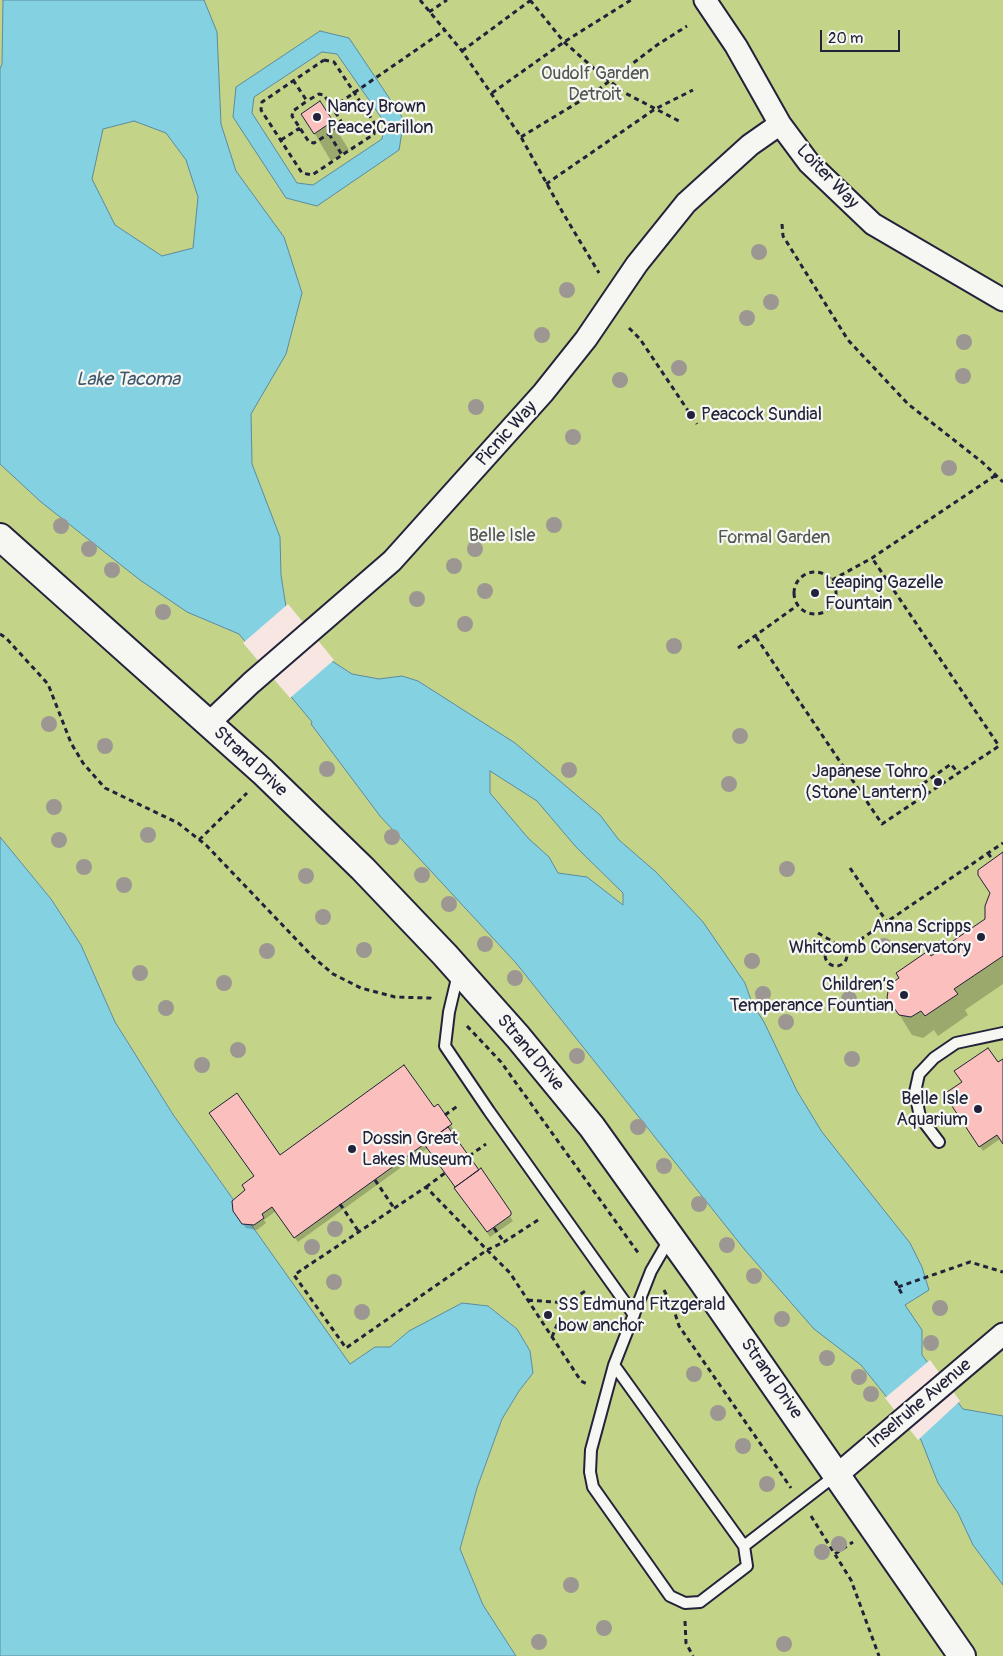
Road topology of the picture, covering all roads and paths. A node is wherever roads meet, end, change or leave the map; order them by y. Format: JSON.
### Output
{"nodes":[{"id":1,"x":420,"y":0,"type":"edge"},
{"id":2,"x":447,"y":0,"type":"edge"},
{"id":3,"x":531,"y":0,"type":"edge"},
{"id":4,"x":631,"y":0,"type":"edge"},
{"id":5,"x":705,"y":0,"type":"edge"},
{"id":6,"x":429,"y":12,"type":"junction"},
{"id":7,"x":688,"y":26,"type":"dead end"},
{"id":8,"x":445,"y":30,"type":"junction"},
{"id":9,"x":564,"y":42,"type":"junction"},
{"id":10,"x":462,"y":51,"type":"junction"},
{"id":11,"x":294,"y":80,"type":"junction"},
{"id":12,"x":610,"y":81,"type":"junction"},
{"id":13,"x":693,"y":90,"type":"dead end"},
{"id":14,"x":355,"y":93,"type":"junction"},
{"id":15,"x":492,"y":93,"type":"junction"},
{"id":16,"x":307,"y":102,"type":"junction"},
{"id":17,"x":332,"y":108,"type":"junction"},
{"id":18,"x":654,"y":109,"type":"junction"},
{"id":19,"x":679,"y":122,"type":"dead end"},
{"id":20,"x":780,"y":124,"type":"junction"},
{"id":21,"x":300,"y":128,"type":"junction"},
{"id":22,"x":329,"y":134,"type":"junction"},
{"id":23,"x":521,"y":137,"type":"junction"},
{"id":24,"x":281,"y":140,"type":"junction"},
{"id":25,"x":342,"y":155,"type":"junction"},
{"id":26,"x":546,"y":184,"type":"junction"},
{"id":27,"x":782,"y":224,"type":"dead end"},
{"id":28,"x":599,"y":273,"type":"dead end"},
{"id":29,"x":1003,"y":300,"type":"edge"},
{"id":30,"x":629,"y":328,"type":"dead end"},
{"id":31,"x":697,"y":424,"type":"dead end"},
{"id":32,"x":996,"y":475,"type":"junction"},
{"id":33,"x":1003,"y":482,"type":"edge"},
{"id":34,"x":0,"y":537,"type":"edge"},
{"id":35,"x":872,"y":558,"type":"junction"},
{"id":36,"x":832,"y":580,"type":"junction"},
{"id":37,"x":798,"y":605,"type":"junction"},
{"id":38,"x":756,"y":637,"type":"junction"},
{"id":39,"x":738,"y":648,"type":"dead end"},
{"id":40,"x":209,"y":723,"type":"junction"},
{"id":41,"x":958,"y":773,"type":"junction"},
{"id":42,"x":264,"y":774,"type":"junction"},
{"id":43,"x":922,"y":797,"type":"junction"},
{"id":44,"x":199,"y":840,"type":"dead end"},
{"id":45,"x":1003,"y":843,"type":"edge"},
{"id":46,"x":988,"y":853,"type":"junction"},
{"id":47,"x":992,"y":859,"type":"dead end"},
{"id":48,"x":850,"y":868,"type":"dead end"},
{"id":49,"x":887,"y":922,"type":"junction"},
{"id":50,"x":818,"y":933,"type":"dead end"},
{"id":51,"x":838,"y":945,"type":"junction"},
{"id":52,"x":845,"y":950,"type":"junction"},
{"id":53,"x":459,"y":970,"type":"junction"},
{"id":54,"x":1003,"y":1033,"type":"edge"},
{"id":55,"x":459,"y":1104,"type":"dead end"},
{"id":56,"x":445,"y":1115,"type":"dead end"},
{"id":57,"x":939,"y":1142,"type":"dead end"},
{"id":58,"x":486,"y":1144,"type":"dead end"},
{"id":59,"x":469,"y":1156,"type":"dead end"},
{"id":60,"x":445,"y":1173,"type":"dead end"},
{"id":61,"x":375,"y":1180,"type":"dead end"},
{"id":62,"x":426,"y":1187,"type":"junction"},
{"id":63,"x":340,"y":1204,"type":"dead end"},
{"id":64,"x":394,"y":1208,"type":"junction"},
{"id":65,"x":538,"y":1220,"type":"dead end"},
{"id":66,"x":494,"y":1228,"type":"dead end"},
{"id":67,"x":359,"y":1232,"type":"junction"},
{"id":68,"x":671,"y":1238,"type":"junction"},
{"id":69,"x":504,"y":1242,"type":"junction"},
{"id":70,"x":487,"y":1250,"type":"junction"},
{"id":71,"x":1003,"y":1272,"type":"edge"},
{"id":72,"x":894,"y":1281,"type":"dead end"},
{"id":73,"x":898,"y":1287,"type":"junction"},
{"id":74,"x":587,"y":1290,"type":"dead end"},
{"id":75,"x":903,"y":1296,"type":"dead end"},
{"id":76,"x":528,"y":1300,"type":"junction"},
{"id":77,"x":566,"y":1303,"type":"junction"},
{"id":78,"x":634,"y":1315,"type":"junction"},
{"id":79,"x":1003,"y":1334,"type":"edge"},
{"id":80,"x":552,"y":1337,"type":"junction"},
{"id":81,"x":614,"y":1365,"type":"junction"},
{"id":82,"x":606,"y":1393,"type":"junction"},
{"id":83,"x":837,"y":1475,"type":"junction"},
{"id":84,"x":744,"y":1546,"type":"junction"},
{"id":85,"x":685,"y":1603,"type":"junction"},
{"id":86,"x":693,"y":1656,"type":"edge"},
{"id":87,"x":962,"y":1656,"type":"edge"}],
"edges":[{"from":1,"to":6,"type":"path"},
{"from":2,"to":6,"type":"path"},
{"from":3,"to":9,"type":"path"},
{"from":3,"to":10,"type":"path"},
{"from":4,"to":9,"type":"path"},
{"from":5,"to":20,"type":"street","name":"Loiter Way"},
{"from":6,"to":8,"type":"path"},
{"from":7,"to":12,"type":"path"},
{"from":8,"to":10,"type":"path"},
{"from":8,"to":14,"type":"path"},
{"from":9,"to":12,"type":"path"},
{"from":9,"to":15,"type":"path"},
{"from":10,"to":15,"type":"path"},
{"from":11,"to":14,"type":"path"},
{"from":11,"to":16,"type":"path"},
{"from":11,"to":24,"type":"path"},
{"from":12,"to":18,"type":"path"},
{"from":12,"to":23,"type":"path"},
{"from":13,"to":18,"type":"path"},
{"from":14,"to":17,"type":"path"},
{"from":14,"to":25,"type":"path"},
{"from":15,"to":23,"type":"path"},
{"from":16,"to":17,"type":"path"},
{"from":16,"to":21,"type":"path"},
{"from":17,"to":22,"type":"path"},
{"from":18,"to":19,"type":"path"},
{"from":18,"to":26,"type":"path"},
{"from":20,"to":29,"type":"street","name":"Loiter Way"},
{"from":20,"to":40,"type":"street","name":"Picnic Way"},
{"from":21,"to":22,"type":"path"},
{"from":21,"to":24,"type":"path"},
{"from":22,"to":25,"type":"path"},
{"from":23,"to":26,"type":"path"},
{"from":24,"to":25,"type":"path"},
{"from":26,"to":28,"type":"path"},
{"from":27,"to":32,"type":"path"},
{"from":30,"to":31,"type":"path"},
{"from":32,"to":33,"type":"path"},
{"from":32,"to":35,"type":"path"},
{"from":34,"to":40,"type":"street","name":"Strand Drive"},
{"from":35,"to":36,"type":"path"},
{"from":35,"to":41,"type":"path"},
{"from":36,"to":37,"type":"path"},
{"from":36,"to":37,"type":"path"},
{"from":37,"to":38,"type":"path"},
{"from":38,"to":39,"type":"path"},
{"from":38,"to":43,"type":"path"},
{"from":40,"to":42,"type":"street","name":"Strand Drive"},
{"from":41,"to":43,"type":"path"},
{"from":41,"to":43,"type":"path"},
{"from":42,"to":44,"type":"path"},
{"from":42,"to":53,"type":"street","name":"Strand Drive"},
{"from":45,"to":46,"type":"path"},
{"from":46,"to":47,"type":"path"},
{"from":46,"to":49,"type":"path"},
{"from":48,"to":49,"type":"path"},
{"from":49,"to":52,"type":"path"},
{"from":50,"to":51,"type":"path"},
{"from":51,"to":52,"type":"path"},
{"from":51,"to":52,"type":"path"},
{"from":53,"to":68,"type":"street","name":"Strand Drive"},
{"from":53,"to":78,"type":"lane"},
{"from":54,"to":57,"type":"lane"},
{"from":55,"to":56,"type":"path"},
{"from":58,"to":59,"type":"path"},
{"from":60,"to":62,"type":"path"},
{"from":61,"to":64,"type":"path"},
{"from":62,"to":64,"type":"path"},
{"from":62,"to":70,"type":"path"},
{"from":63,"to":67,"type":"path"},
{"from":64,"to":67,"type":"path"},
{"from":65,"to":69,"type":"path"},
{"from":66,"to":69,"type":"path"},
{"from":67,"to":70,"type":"path"},
{"from":68,"to":78,"type":"lane"},
{"from":68,"to":83,"type":"street","name":"Strand Drive"},
{"from":69,"to":70,"type":"path"},
{"from":70,"to":76,"type":"path"},
{"from":71,"to":73,"type":"path"},
{"from":72,"to":73,"type":"path"},
{"from":73,"to":75,"type":"path"},
{"from":74,"to":77,"type":"path"},
{"from":76,"to":77,"type":"path"},
{"from":76,"to":80,"type":"path"},
{"from":77,"to":80,"type":"path"},
{"from":78,"to":81,"type":"lane"},
{"from":79,"to":83,"type":"street","name":"Inselruhe Avenue"},
{"from":80,"to":82,"type":"path"},
{"from":81,"to":82,"type":"lane"},
{"from":81,"to":84,"type":"lane"},
{"from":82,"to":85,"type":"lane"},
{"from":83,"to":84,"type":"lane"},
{"from":83,"to":87,"type":"street","name":"Strand Drive"},
{"from":84,"to":85,"type":"lane"},
{"from":85,"to":86,"type":"path"}]}
